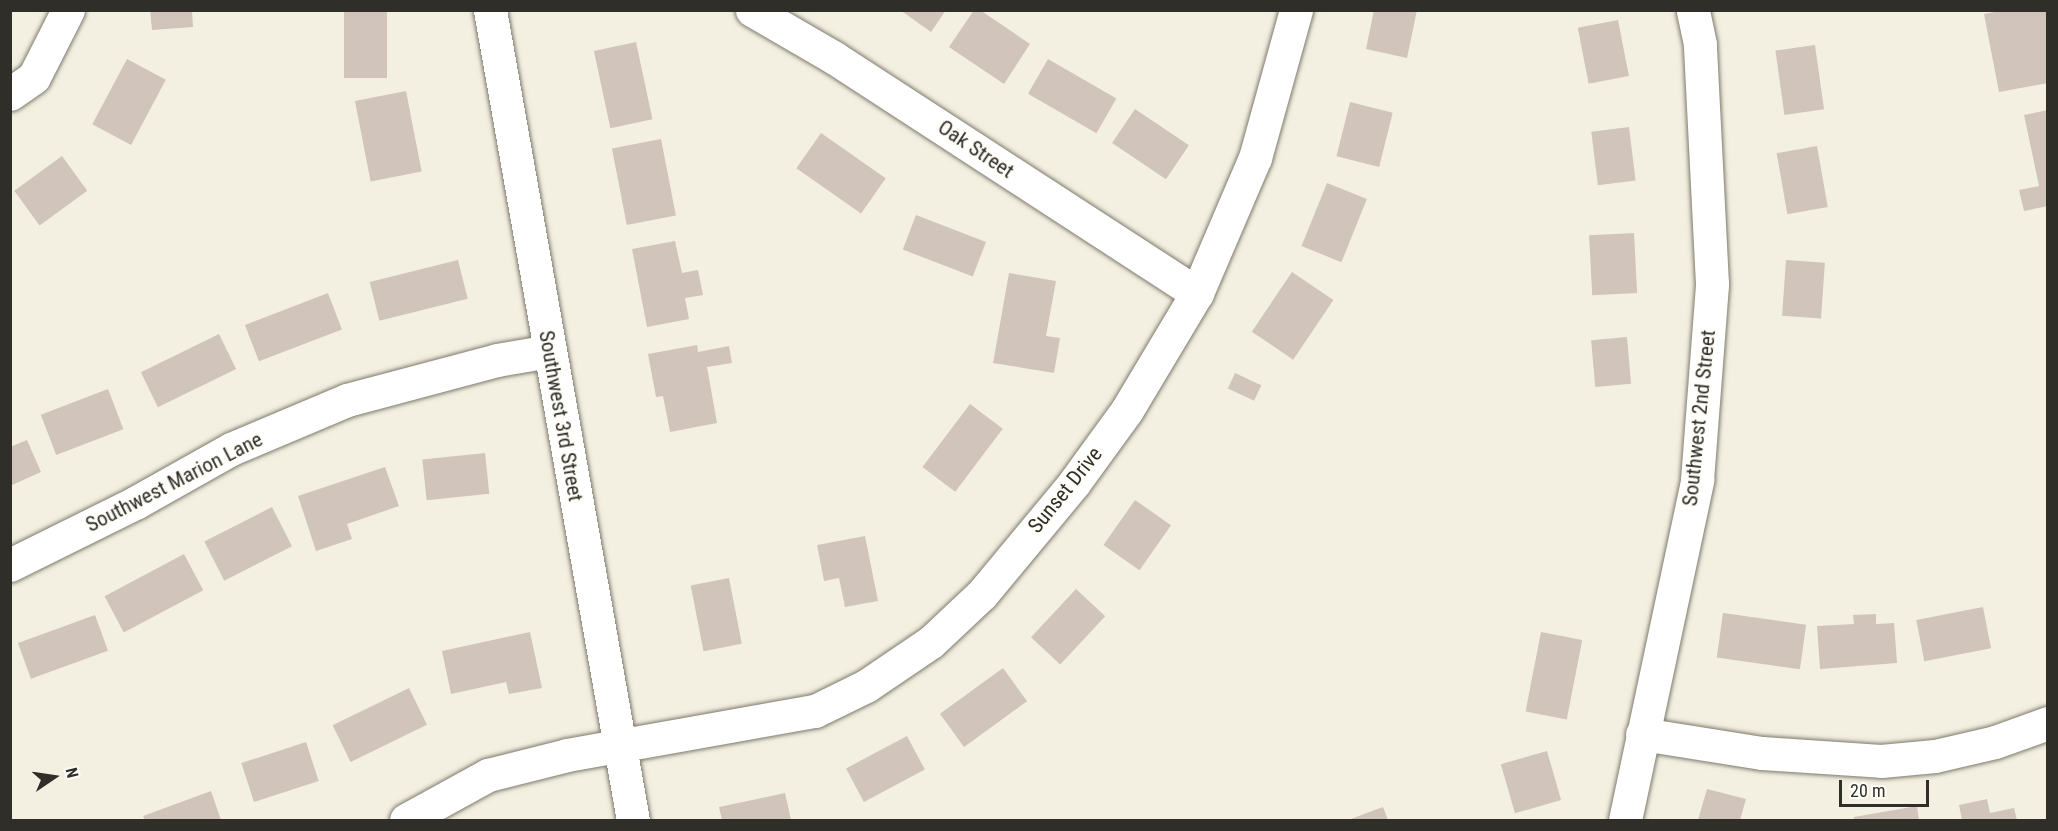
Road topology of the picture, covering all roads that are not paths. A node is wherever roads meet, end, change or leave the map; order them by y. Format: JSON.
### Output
{"nodes":[{"id":1,"x":68,"y":10,"type":"edge"},
{"id":2,"x":490,"y":10,"type":"edge"},
{"id":3,"x":752,"y":10,"type":"edge"},
{"id":4,"x":1296,"y":10,"type":"edge"},
{"id":5,"x":1693,"y":10,"type":"edge"},
{"id":6,"x":10,"y":94,"type":"edge"},
{"id":7,"x":1197,"y":292,"type":"junction"},
{"id":8,"x":549,"y":351,"type":"junction"},
{"id":9,"x":10,"y":566,"type":"edge"},
{"id":10,"x":2048,"y":723,"type":"edge"},
{"id":11,"x":1642,"y":734,"type":"junction"},
{"id":12,"x":620,"y":746,"type":"junction"},
{"id":13,"x":406,"y":820,"type":"edge"},
{"id":14,"x":633,"y":820,"type":"edge"},
{"id":15,"x":1625,"y":820,"type":"edge"}],
"edges":[{"from":1,"to":6,"type":"street"},
{"from":2,"to":8,"type":"street","name":"Southwest 3rd Street"},
{"from":3,"to":7,"type":"street","name":"Oak Street"},
{"from":4,"to":7,"type":"street","name":"Sunset Drive"},
{"from":5,"to":11,"type":"street","name":"Southwest 2nd Street"},
{"from":7,"to":12,"type":"street","name":"Sunset Drive"},
{"from":8,"to":9,"type":"street","name":"Southwest Marion Lane"},
{"from":8,"to":12,"type":"street","name":"Southwest 3rd Street"},
{"from":10,"to":11,"type":"street"},
{"from":11,"to":15,"type":"street","name":"Southwest 2nd Street"},
{"from":12,"to":13,"type":"street","name":"Sunset Drive"},
{"from":12,"to":14,"type":"street","name":"Southwest 3rd Street"}]}
